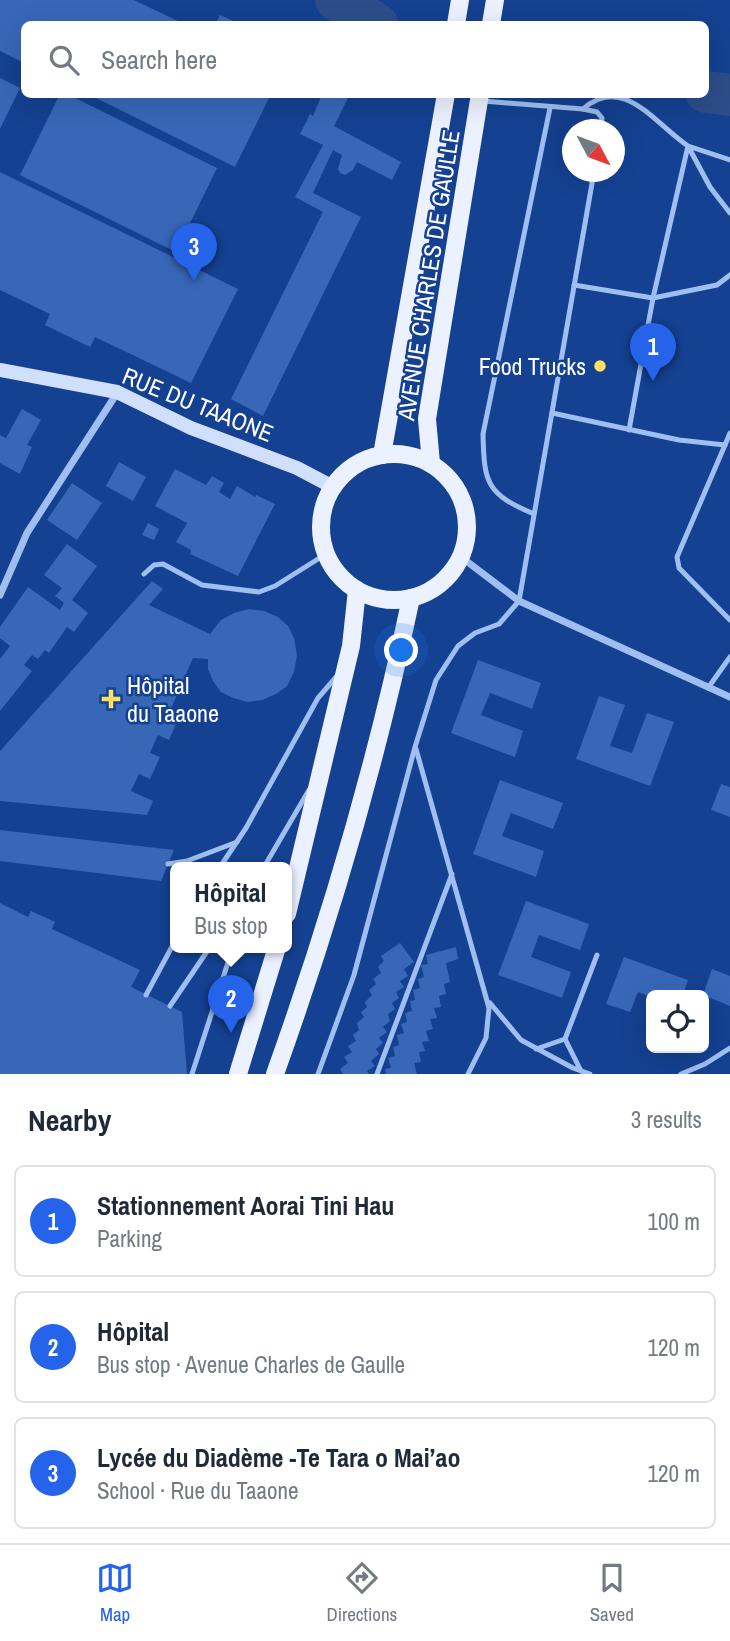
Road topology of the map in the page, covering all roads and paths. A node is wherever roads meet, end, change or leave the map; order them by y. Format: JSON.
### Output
{"nodes":[{"id":1,"x":495,"y":0,"type":"edge"},
{"id":2,"x":492,"y":21,"type":"edge"},
{"id":3,"x":445,"y":98,"type":"edge"},
{"id":4,"x":479,"y":98,"type":"edge"},
{"id":5,"x":600,"y":98,"type":"edge"},
{"id":6,"x":624,"y":98,"type":"edge"},
{"id":7,"x":550,"y":108,"type":"junction"},
{"id":8,"x":583,"y":109,"type":"junction"},
{"id":9,"x":602,"y":119,"type":"edge"},
{"id":10,"x":688,"y":146,"type":"junction"},
{"id":11,"x":730,"y":160,"type":"edge"},
{"id":12,"x":592,"y":182,"type":"edge"},
{"id":13,"x":730,"y":213,"type":"edge"},
{"id":14,"x":730,"y":275,"type":"edge"},
{"id":15,"x":574,"y":285,"type":"junction"},
{"id":16,"x":653,"y":298,"type":"junction"},
{"id":17,"x":0,"y":370,"type":"edge"},
{"id":18,"x":117,"y":392,"type":"junction"},
{"id":19,"x":552,"y":413,"type":"junction"},
{"id":20,"x":629,"y":430,"type":"junction"},
{"id":21,"x":730,"y":433,"type":"edge"},
{"id":22,"x":725,"y":445,"type":"junction"},
{"id":23,"x":382,"y":455,"type":"junction"},
{"id":24,"x":431,"y":463,"type":"junction"},
{"id":25,"x":333,"y":487,"type":"junction"},
{"id":26,"x":534,"y":514,"type":"junction"},
{"id":27,"x":326,"y":554,"type":"junction"},
{"id":28,"x":461,"y":556,"type":"junction"},
{"id":29,"x":144,"y":574,"type":"dead end"},
{"id":30,"x":357,"y":590,"type":"junction"},
{"id":31,"x":0,"y":595,"type":"edge"},
{"id":32,"x":411,"y":598,"type":"junction"},
{"id":33,"x":519,"y":601,"type":"junction"},
{"id":34,"x":730,"y":620,"type":"edge"},
{"id":35,"x":730,"y":657,"type":"edge"},
{"id":36,"x":344,"y":669,"type":"junction"},
{"id":37,"x":708,"y":688,"type":"junction"},
{"id":38,"x":730,"y":697,"type":"edge"},
{"id":39,"x":415,"y":747,"type":"junction"},
{"id":40,"x":322,"y":770,"type":"junction"},
{"id":41,"x":237,"y":842,"type":"junction"},
{"id":42,"x":180,"y":862,"type":"edge"},
{"id":43,"x":223,"y":862,"type":"edge"},
{"id":44,"x":267,"y":862,"type":"edge"},
{"id":45,"x":452,"y":874,"type":"junction"},
{"id":46,"x":292,"y":893,"type":"edge"},
{"id":47,"x":170,"y":950,"type":"edge"},
{"id":48,"x":206,"y":953,"type":"edge"},
{"id":49,"x":231,"y":953,"type":"edge"},
{"id":50,"x":275,"y":953,"type":"edge"},
{"id":51,"x":597,"y":955,"type":"dead end"},
{"id":52,"x":146,"y":995,"type":"dead end"},
{"id":53,"x":488,"y":1001,"type":"junction"},
{"id":54,"x":170,"y":1006,"type":"dead end"},
{"id":55,"x":565,"y":1039,"type":"junction"},
{"id":56,"x":730,"y":1048,"type":"edge"},
{"id":57,"x":536,"y":1049,"type":"junction"},
{"id":58,"x":581,"y":1071,"type":"junction"},
{"id":59,"x":192,"y":1074,"type":"edge"},
{"id":60,"x":238,"y":1074,"type":"edge"},
{"id":61,"x":275,"y":1074,"type":"edge"},
{"id":62,"x":318,"y":1074,"type":"edge"},
{"id":63,"x":377,"y":1074,"type":"edge"},
{"id":64,"x":468,"y":1074,"type":"edge"},
{"id":65,"x":590,"y":1074,"type":"edge"},
{"id":66,"x":681,"y":1074,"type":"edge"}],
"edges":[{"from":1,"to":2,"type":"main road"},
{"from":3,"to":23,"type":"main road","name":"AVENUE CHARLES DE GAULLE"},
{"from":4,"to":7,"type":"lane"},
{"from":4,"to":24,"type":"main road","name":"AVENUE CHARLES DE GAULLE"},
{"from":5,"to":8,"type":"lane"},
{"from":6,"to":10,"type":"lane"},
{"from":7,"to":8,"type":"lane"},
{"from":7,"to":26,"type":"lane"},
{"from":8,"to":9,"type":"lane"},
{"from":10,"to":11,"type":"lane"},
{"from":10,"to":13,"type":"lane"},
{"from":10,"to":16,"type":"lane"},
{"from":12,"to":15,"type":"lane"},
{"from":14,"to":16,"type":"lane"},
{"from":15,"to":16,"type":"lane"},
{"from":15,"to":19,"type":"lane"},
{"from":16,"to":20,"type":"lane"},
{"from":17,"to":18,"type":"main road","name":"RUE DU TAAONE"},
{"from":18,"to":25,"type":"main road","name":"RUE DU TAAONE"},
{"from":18,"to":31,"type":"street"},
{"from":19,"to":20,"type":"lane"},
{"from":19,"to":26,"type":"lane"},
{"from":20,"to":22,"type":"lane"},
{"from":21,"to":22,"type":"lane"},
{"from":22,"to":34,"type":"lane"},
{"from":23,"to":24,"type":"main road","name":"AVENUE CHARLES DE GAULLE"},
{"from":23,"to":25,"type":"main road","name":"AVENUE CHARLES DE GAULLE"},
{"from":24,"to":28,"type":"main road"},
{"from":25,"to":27,"type":"main road","name":"AVENUE CHARLES DE GAULLE"},
{"from":26,"to":33,"type":"lane"},
{"from":27,"to":29,"type":"lane"},
{"from":27,"to":30,"type":"main road","name":"AVENUE CHARLES DE GAULLE"},
{"from":28,"to":32,"type":"main road"},
{"from":28,"to":33,"type":"street"},
{"from":30,"to":32,"type":"main road"},
{"from":30,"to":36,"type":"main road"},
{"from":32,"to":61,"type":"main road"},
{"from":33,"to":37,"type":"street"},
{"from":33,"to":39,"type":"lane"},
{"from":35,"to":37,"type":"lane"},
{"from":36,"to":40,"type":"main road"},
{"from":36,"to":41,"type":"lane"},
{"from":37,"to":38,"type":"street"},
{"from":39,"to":45,"type":"lane"},
{"from":39,"to":62,"type":"lane"},
{"from":40,"to":44,"type":"lane"},
{"from":40,"to":46,"type":"main road"},
{"from":41,"to":42,"type":"lane"},
{"from":41,"to":43,"type":"lane"},
{"from":45,"to":53,"type":"lane"},
{"from":45,"to":63,"type":"lane"},
{"from":47,"to":52,"type":"lane"},
{"from":48,"to":54,"type":"lane"},
{"from":49,"to":59,"type":"lane"},
{"from":50,"to":60,"type":"main road"},
{"from":51,"to":55,"type":"lane"},
{"from":53,"to":57,"type":"lane"},
{"from":53,"to":64,"type":"lane"},
{"from":55,"to":57,"type":"lane"},
{"from":55,"to":58,"type":"lane"},
{"from":56,"to":66,"type":"lane"},
{"from":57,"to":58,"type":"lane"},
{"from":58,"to":65,"type":"lane"}]}
